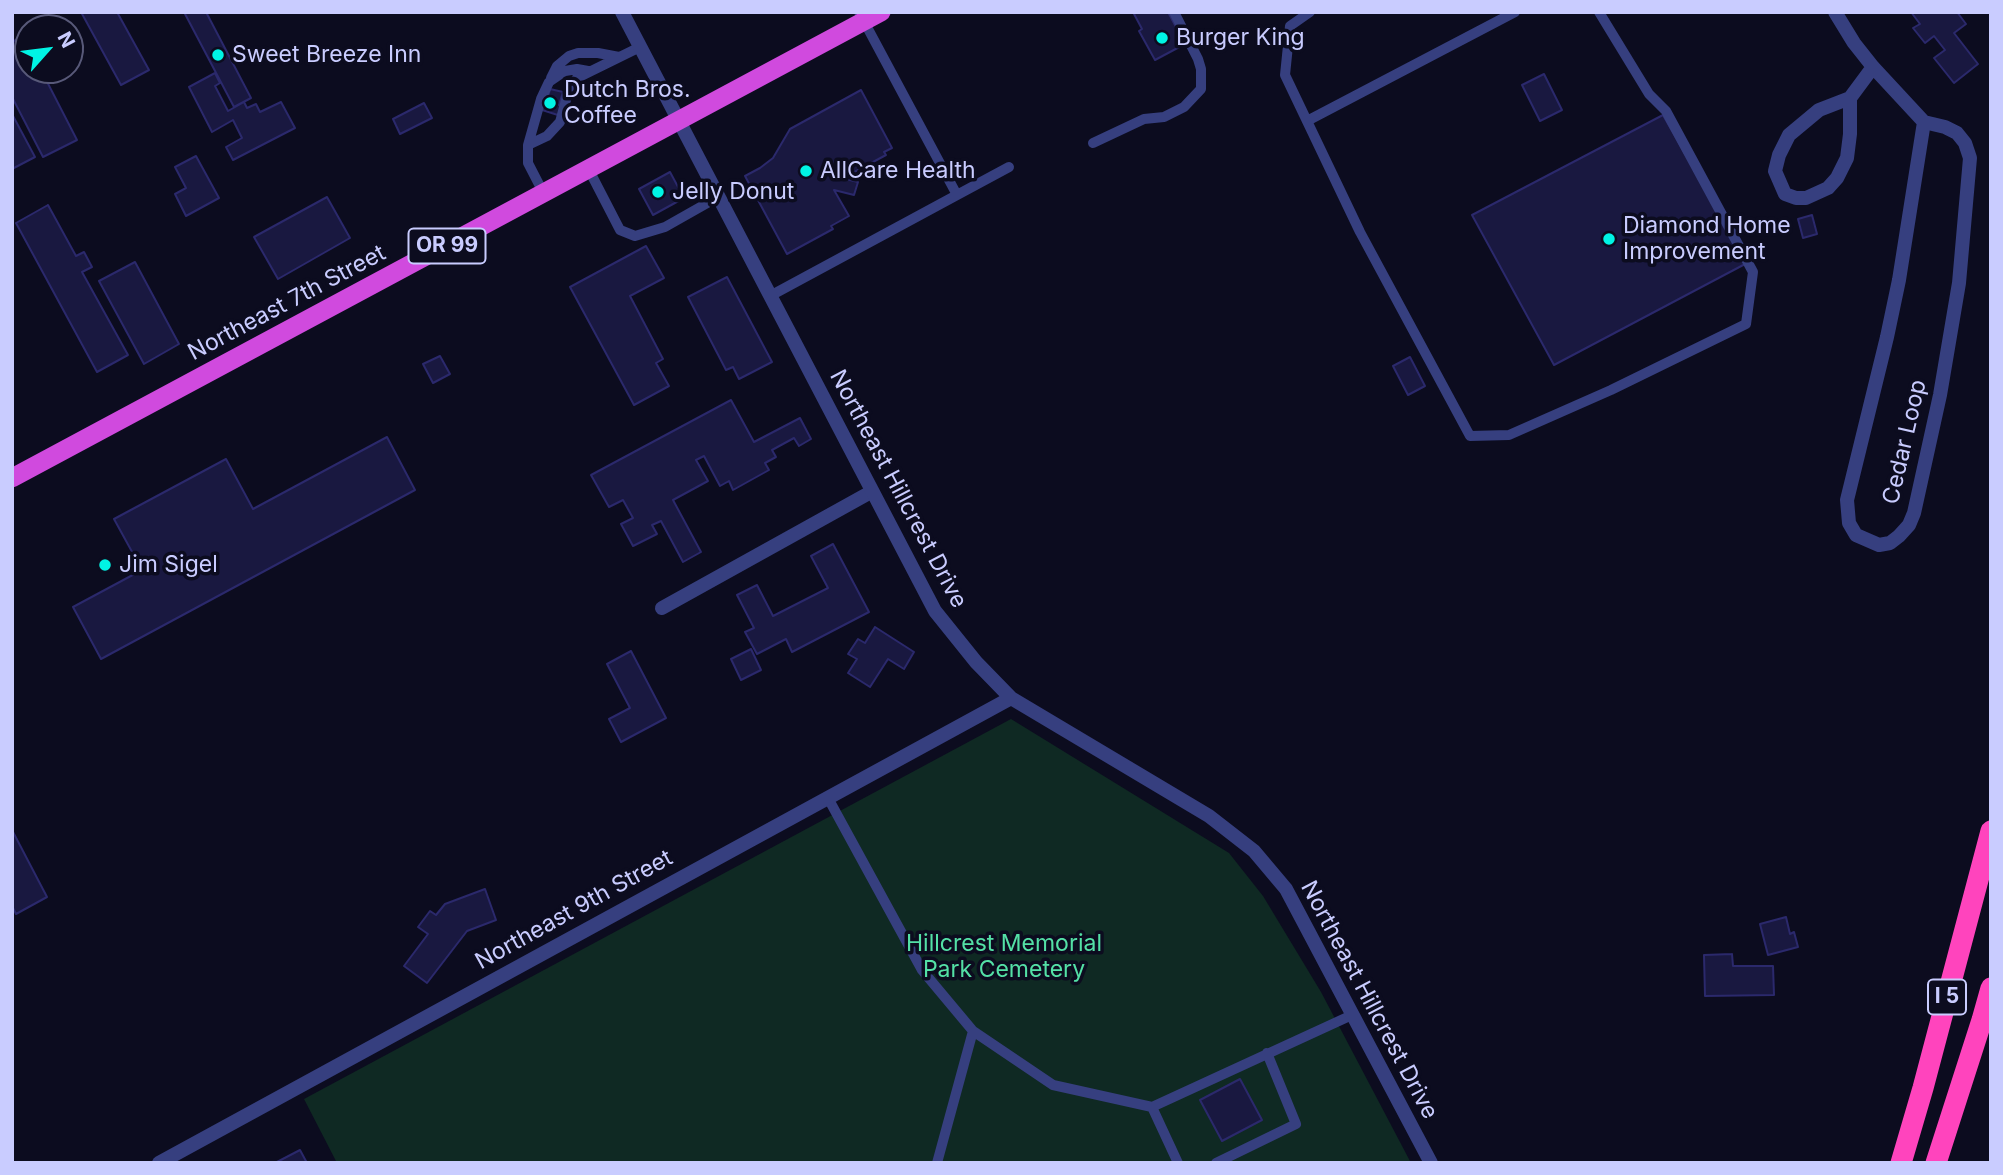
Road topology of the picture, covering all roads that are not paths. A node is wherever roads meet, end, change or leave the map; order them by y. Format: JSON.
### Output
{"nodes":[{"id":1,"x":622,"y":12,"type":"edge"},
{"id":2,"x":1174,"y":12,"type":"edge"},
{"id":3,"x":1310,"y":12,"type":"edge"},
{"id":4,"x":1599,"y":12,"type":"edge"},
{"id":5,"x":1835,"y":12,"type":"edge"},
{"id":6,"x":1508,"y":14,"type":"edge"},
{"id":7,"x":868,"y":15,"type":"edge"},
{"id":8,"x":640,"y":47,"type":"junction"},
{"id":9,"x":619,"y":57,"type":"junction"},
{"id":10,"x":1872,"y":67,"type":"junction"},
{"id":11,"x":588,"y":71,"type":"junction"},
{"id":12,"x":549,"y":82,"type":"junction"},
{"id":13,"x":1850,"y":98,"type":"junction"},
{"id":14,"x":679,"y":121,"type":"junction"},
{"id":15,"x":1307,"y":121,"type":"junction"},
{"id":16,"x":1924,"y":122,"type":"junction"},
{"id":17,"x":1093,"y":143,"type":"dead end"},
{"id":18,"x":528,"y":145,"type":"junction"},
{"id":19,"x":1009,"y":167,"type":"dead end"},
{"id":20,"x":589,"y":170,"type":"junction"},
{"id":21,"x":544,"y":194,"type":"junction"},
{"id":22,"x":957,"y":195,"type":"junction"},
{"id":23,"x":718,"y":197,"type":"junction"},
{"id":24,"x":770,"y":296,"type":"junction"},
{"id":25,"x":12,"y":478,"type":"edge"},
{"id":26,"x":871,"y":492,"type":"junction"},
{"id":27,"x":662,"y":608,"type":"dead end"},
{"id":28,"x":1012,"y":698,"type":"junction"},
{"id":29,"x":828,"y":798,"type":"junction"},
{"id":30,"x":1991,"y":831,"type":"edge"},
{"id":31,"x":1991,"y":988,"type":"edge"},
{"id":32,"x":1352,"y":1015,"type":"junction"},
{"id":33,"x":973,"y":1031,"type":"junction"},
{"id":34,"x":1266,"y":1054,"type":"junction"},
{"id":35,"x":1152,"y":1107,"type":"junction"},
{"id":36,"x":159,"y":1163,"type":"edge"},
{"id":37,"x":937,"y":1163,"type":"edge"},
{"id":38,"x":1178,"y":1163,"type":"edge"},
{"id":39,"x":1216,"y":1163,"type":"edge"},
{"id":40,"x":1431,"y":1163,"type":"edge"},
{"id":41,"x":1901,"y":1163,"type":"edge"},
{"id":42,"x":1936,"y":1163,"type":"edge"}],
"edges":[{"from":1,"to":8,"type":"street","name":"Northeast Hillcrest Drive"},
{"from":2,"to":17,"type":"lane"},
{"from":3,"to":15,"type":"lane"},
{"from":4,"to":15,"type":"lane"},
{"from":5,"to":10,"type":"street"},
{"from":6,"to":15,"type":"lane"},
{"from":7,"to":14,"type":"highway","name":"Northeast 7th Street","number":"OR 99"},
{"from":7,"to":22,"type":"lane"},
{"from":8,"to":9,"type":"lane"},
{"from":8,"to":14,"type":"street","name":"Northeast Hillcrest Drive"},
{"from":9,"to":11,"type":"lane"},
{"from":9,"to":12,"type":"lane"},
{"from":10,"to":13,"type":"street"},
{"from":10,"to":16,"type":"street"},
{"from":11,"to":12,"type":"lane"},
{"from":11,"to":18,"type":"lane"},
{"from":12,"to":18,"type":"lane"},
{"from":13,"to":13,"type":"street"},
{"from":14,"to":20,"type":"highway","name":"Northeast 7th Street","number":"OR 99"},
{"from":14,"to":23,"type":"street","name":"Northeast Hillcrest Drive"},
{"from":16,"to":16,"type":"street","name":"Cedar Loop"},
{"from":18,"to":21,"type":"lane"},
{"from":19,"to":22,"type":"lane"},
{"from":20,"to":21,"type":"highway","name":"Northeast 7th Street","number":"OR 99"},
{"from":20,"to":23,"type":"lane"},
{"from":21,"to":25,"type":"highway","name":"Northeast 7th Street","number":"OR 99"},
{"from":22,"to":24,"type":"lane"},
{"from":23,"to":24,"type":"street","name":"Northeast Hillcrest Drive"},
{"from":24,"to":26,"type":"street","name":"Northeast Hillcrest Drive"},
{"from":26,"to":27,"type":"street"},
{"from":26,"to":28,"type":"street","name":"Northeast Hillcrest Drive"},
{"from":28,"to":29,"type":"street","name":"Northeast 9th Street"},
{"from":28,"to":32,"type":"street","name":"Northeast Hillcrest Drive"},
{"from":29,"to":33,"type":"lane"},
{"from":29,"to":36,"type":"street","name":"Northeast 9th Street"},
{"from":30,"to":41,"type":"highway","number":"I 5"},
{"from":31,"to":42,"type":"highway","number":"I 5"},
{"from":32,"to":34,"type":"lane"},
{"from":32,"to":40,"type":"street","name":"Northeast Hillcrest Drive"},
{"from":33,"to":35,"type":"lane"},
{"from":33,"to":37,"type":"lane"},
{"from":34,"to":35,"type":"lane"},
{"from":34,"to":39,"type":"lane"},
{"from":35,"to":38,"type":"lane"}]}
